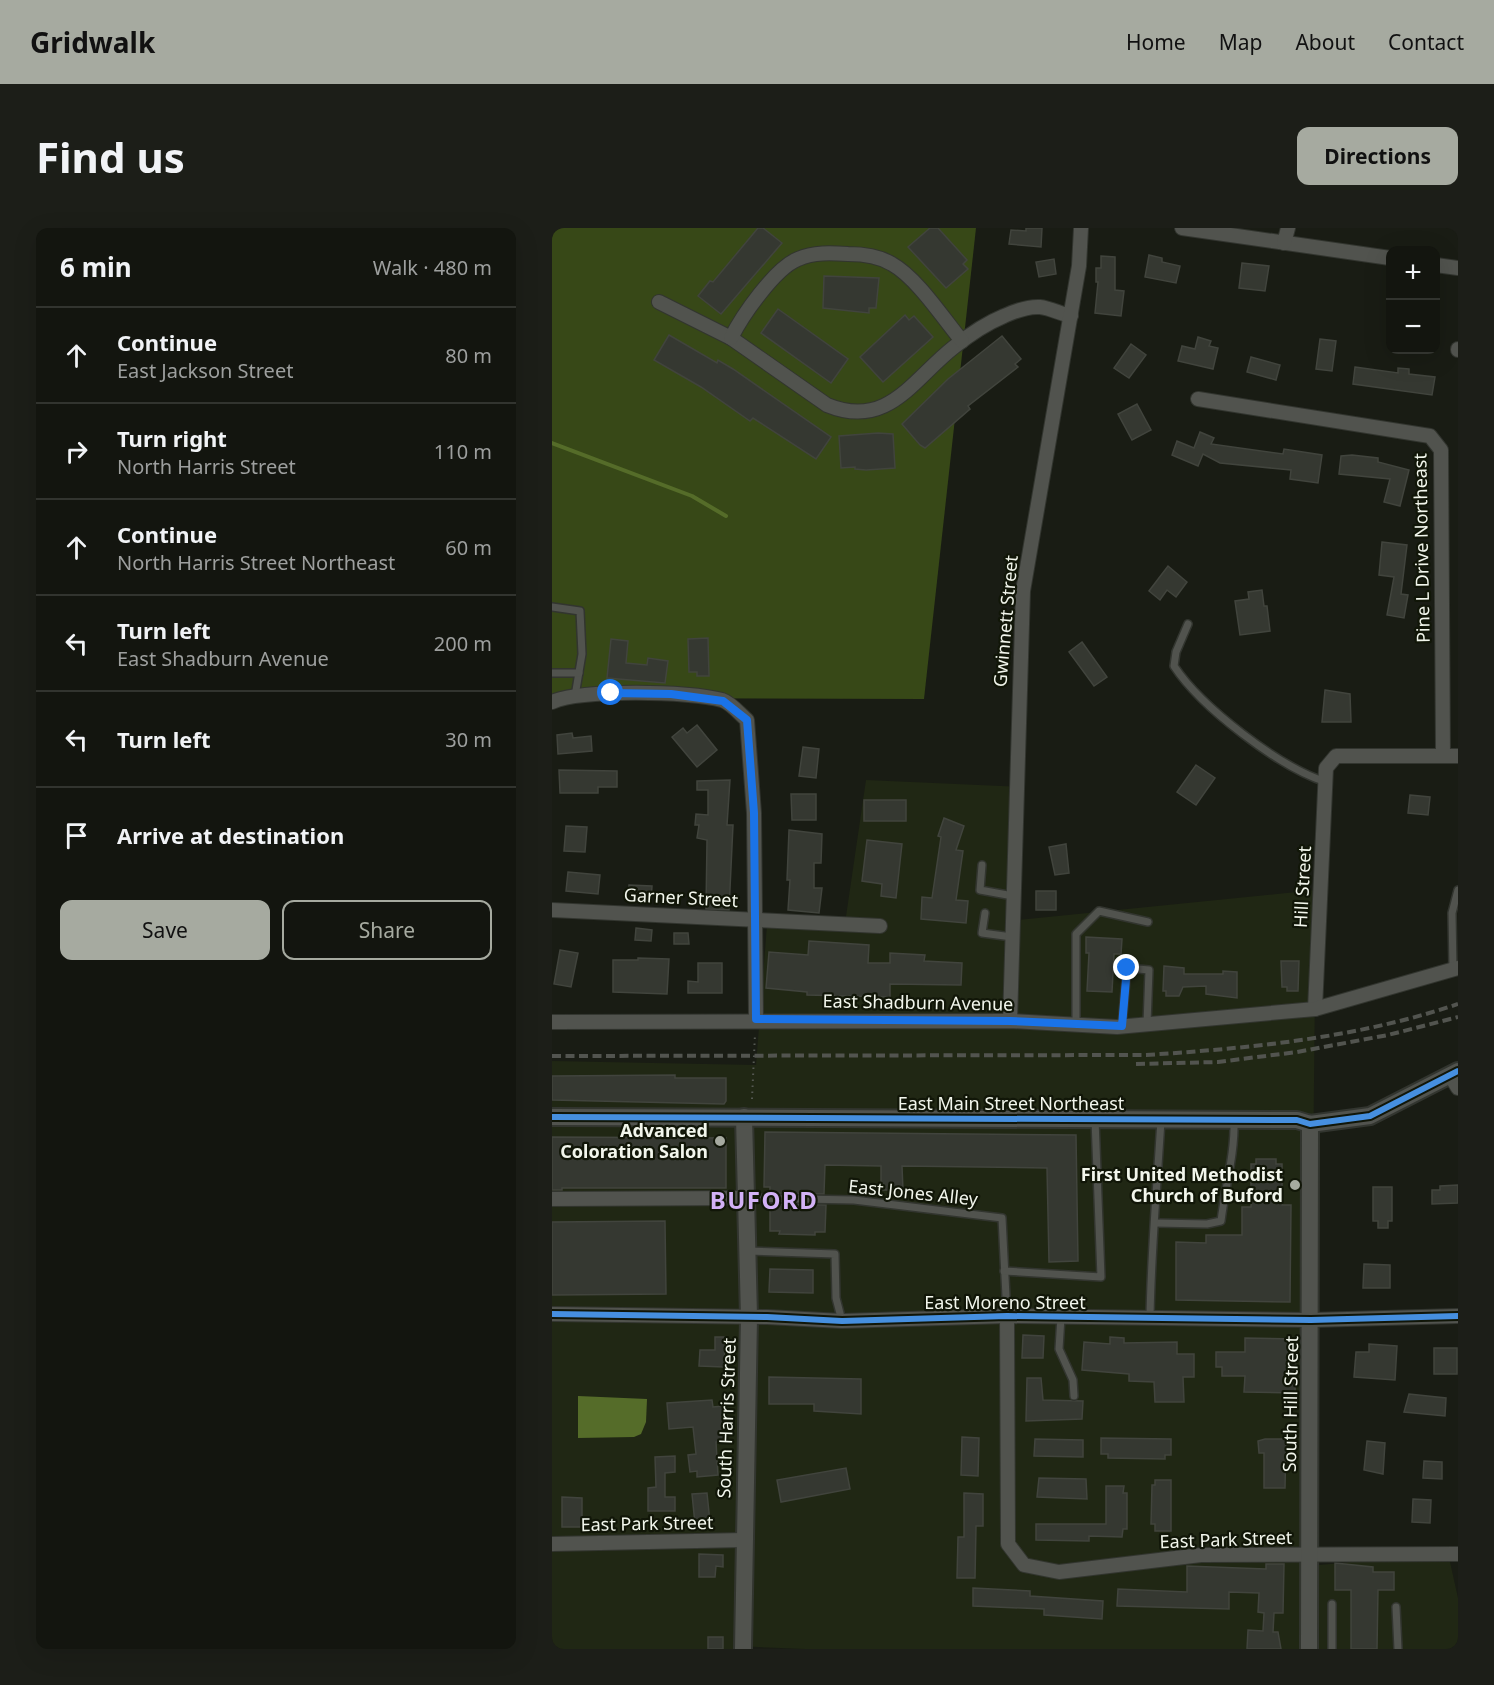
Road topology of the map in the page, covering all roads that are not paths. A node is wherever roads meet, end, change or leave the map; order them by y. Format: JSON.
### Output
{"nodes":[{"id":1,"x":1080,"y":228,"type":"edge"},
{"id":2,"x":1182,"y":228,"type":"edge"},
{"id":3,"x":1288,"y":228,"type":"edge"},
{"id":4,"x":1284,"y":243,"type":"junction"},
{"id":5,"x":1386,"y":257,"type":"edge"},
{"id":6,"x":1440,"y":266,"type":"edge"},
{"id":7,"x":1458,"y":268,"type":"edge"},
{"id":8,"x":659,"y":302,"type":"dead end"},
{"id":9,"x":1071,"y":316,"type":"junction"},
{"id":10,"x":731,"y":338,"type":"junction"},
{"id":11,"x":963,"y":341,"type":"junction"},
{"id":12,"x":1198,"y":399,"type":"dead end"},
{"id":13,"x":552,"y":607,"type":"edge"},
{"id":14,"x":1188,"y":624,"type":"dead end"},
{"id":15,"x":552,"y":673,"type":"edge"},
{"id":16,"x":579,"y":673,"type":"junction"},
{"id":17,"x":575,"y":696,"type":"junction"},
{"id":18,"x":552,"y":702,"type":"edge"},
{"id":19,"x":1443,"y":755,"type":"junction"},
{"id":20,"x":1458,"y":756,"type":"edge"},
{"id":21,"x":1326,"y":782,"type":"junction"},
{"id":22,"x":982,"y":865,"type":"dead end"},
{"id":23,"x":1458,"y":890,"type":"edge"},
{"id":24,"x":1013,"y":896,"type":"junction"},
{"id":25,"x":552,"y":910,"type":"edge"},
{"id":26,"x":985,"y":913,"type":"dead end"},
{"id":27,"x":754,"y":919,"type":"junction"},
{"id":28,"x":1148,"y":922,"type":"dead end"},
{"id":29,"x":880,"y":926,"type":"dead end"},
{"id":30,"x":1012,"y":937,"type":"junction"},
{"id":31,"x":1456,"y":969,"type":"edge"},
{"id":32,"x":1315,"y":1009,"type":"junction"},
{"id":33,"x":756,"y":1019,"type":"junction"},
{"id":34,"x":1010,"y":1021,"type":"junction"},
{"id":35,"x":552,"y":1022,"type":"edge"},
{"id":36,"x":1076,"y":1024,"type":"junction"},
{"id":37,"x":1147,"y":1024,"type":"junction"},
{"id":38,"x":1122,"y":1026,"type":"junction"},
{"id":39,"x":1455,"y":1078,"type":"edge"},
{"id":40,"x":552,"y":1117,"type":"edge"},
{"id":41,"x":744,"y":1117,"type":"junction"},
{"id":42,"x":1095,"y":1119,"type":"junction"},
{"id":43,"x":1161,"y":1119,"type":"junction"},
{"id":44,"x":1233,"y":1120,"type":"junction"},
{"id":45,"x":1310,"y":1124,"type":"junction"},
{"id":46,"x":748,"y":1198,"type":"junction"},
{"id":47,"x":552,"y":1199,"type":"edge"},
{"id":48,"x":1155,"y":1223,"type":"junction"},
{"id":49,"x":748,"y":1251,"type":"junction"},
{"id":50,"x":1005,"y":1271,"type":"junction"},
{"id":51,"x":552,"y":1314,"type":"edge"},
{"id":52,"x":1007,"y":1316,"type":"junction"},
{"id":53,"x":1458,"y":1316,"type":"edge"},
{"id":54,"x":749,"y":1317,"type":"junction"},
{"id":55,"x":1061,"y":1317,"type":"junction"},
{"id":56,"x":1150,"y":1318,"type":"junction"},
{"id":57,"x":1311,"y":1320,"type":"junction"},
{"id":58,"x":842,"y":1321,"type":"junction"},
{"id":59,"x":1074,"y":1396,"type":"dead end"},
{"id":60,"x":744,"y":1540,"type":"junction"},
{"id":61,"x":552,"y":1544,"type":"edge"},
{"id":62,"x":1309,"y":1554,"type":"junction"},
{"id":63,"x":1458,"y":1554,"type":"edge"},
{"id":64,"x":1332,"y":1604,"type":"dead end"},
{"id":65,"x":1396,"y":1607,"type":"dead end"},
{"id":66,"x":743,"y":1649,"type":"edge"},
{"id":67,"x":1309,"y":1649,"type":"edge"},
{"id":68,"x":1332,"y":1649,"type":"edge"},
{"id":69,"x":1398,"y":1649,"type":"edge"}],
"edges":[{"from":1,"to":9,"type":"street","name":"Gwinnett Street"},
{"from":2,"to":4,"type":"street"},
{"from":3,"to":4,"type":"street"},
{"from":4,"to":5,"type":"street"},
{"from":6,"to":7,"type":"street"},
{"from":8,"to":10,"type":"street"},
{"from":9,"to":11,"type":"street"},
{"from":9,"to":24,"type":"street","name":"Gwinnett Street"},
{"from":10,"to":11,"type":"street"},
{"from":10,"to":11,"type":"street"},
{"from":12,"to":19,"type":"street","name":"Pine L Drive Northeast"},
{"from":13,"to":16,"type":"lane"},
{"from":14,"to":21,"type":"lane"},
{"from":15,"to":16,"type":"lane"},
{"from":16,"to":17,"type":"lane"},
{"from":17,"to":18,"type":"street"},
{"from":17,"to":27,"type":"street"},
{"from":19,"to":20,"type":"street"},
{"from":19,"to":21,"type":"street","name":"Hill Street"},
{"from":21,"to":32,"type":"street","name":"Hill Street"},
{"from":22,"to":24,"type":"lane"},
{"from":23,"to":31,"type":"lane"},
{"from":24,"to":30,"type":"street","name":"Gwinnett Street"},
{"from":25,"to":27,"type":"street","name":"Garner Street"},
{"from":26,"to":30,"type":"lane"},
{"from":27,"to":29,"type":"street","name":"Garner Street"},
{"from":27,"to":33,"type":"street"},
{"from":28,"to":36,"type":"lane"},
{"from":30,"to":34,"type":"street","name":"Gwinnett Street"},
{"from":31,"to":32,"type":"street","name":"East Shadburn Avenue"},
{"from":32,"to":37,"type":"street","name":"East Shadburn Avenue"},
{"from":33,"to":34,"type":"street","name":"East Shadburn Avenue"},
{"from":33,"to":35,"type":"street","name":"East Shadburn Avenue"},
{"from":34,"to":36,"type":"street","name":"East Shadburn Avenue"},
{"from":36,"to":38,"type":"street","name":"East Shadburn Avenue"},
{"from":37,"to":38,"type":"street","name":"East Shadburn Avenue"},
{"from":37,"to":38,"type":"lane"},
{"from":39,"to":45,"type":"street","name":"East Main Street Northeast"},
{"from":40,"to":41,"type":"street","name":"East Main Street Northeast"},
{"from":41,"to":42,"type":"street","name":"East Main Street Northeast"},
{"from":41,"to":46,"type":"street","name":"South Harris Street"},
{"from":42,"to":43,"type":"street","name":"East Main Street Northeast"},
{"from":42,"to":50,"type":"lane"},
{"from":43,"to":44,"type":"street","name":"East Main Street Northeast"},
{"from":43,"to":48,"type":"lane"},
{"from":44,"to":45,"type":"street","name":"East Main Street Northeast"},
{"from":44,"to":48,"type":"lane"},
{"from":45,"to":57,"type":"street","name":"South Hill Street"},
{"from":46,"to":47,"type":"street"},
{"from":46,"to":49,"type":"street","name":"South Harris Street"},
{"from":46,"to":50,"type":"lane","name":"East Jones Alley"},
{"from":48,"to":56,"type":"lane"},
{"from":49,"to":54,"type":"street","name":"South Harris Street"},
{"from":49,"to":58,"type":"lane"},
{"from":50,"to":52,"type":"lane"},
{"from":51,"to":54,"type":"street","name":"East Moreno Street"},
{"from":52,"to":55,"type":"street","name":"East Moreno Street"},
{"from":52,"to":58,"type":"street","name":"East Moreno Street"},
{"from":52,"to":62,"type":"street","name":"East Park Street"},
{"from":53,"to":57,"type":"street","name":"East Moreno Street"},
{"from":54,"to":58,"type":"street","name":"East Moreno Street"},
{"from":54,"to":60,"type":"street","name":"South Harris Street"},
{"from":55,"to":56,"type":"street","name":"East Moreno Street"},
{"from":55,"to":59,"type":"lane"},
{"from":56,"to":57,"type":"street","name":"East Moreno Street"},
{"from":57,"to":62,"type":"street","name":"South Hill Street"},
{"from":60,"to":61,"type":"street","name":"East Park Street"},
{"from":60,"to":66,"type":"street","name":"South Harris Street"},
{"from":62,"to":63,"type":"street","name":"East Park Street"},
{"from":62,"to":67,"type":"street","name":"South Hill Street"},
{"from":64,"to":68,"type":"lane"},
{"from":65,"to":69,"type":"lane"}]}
